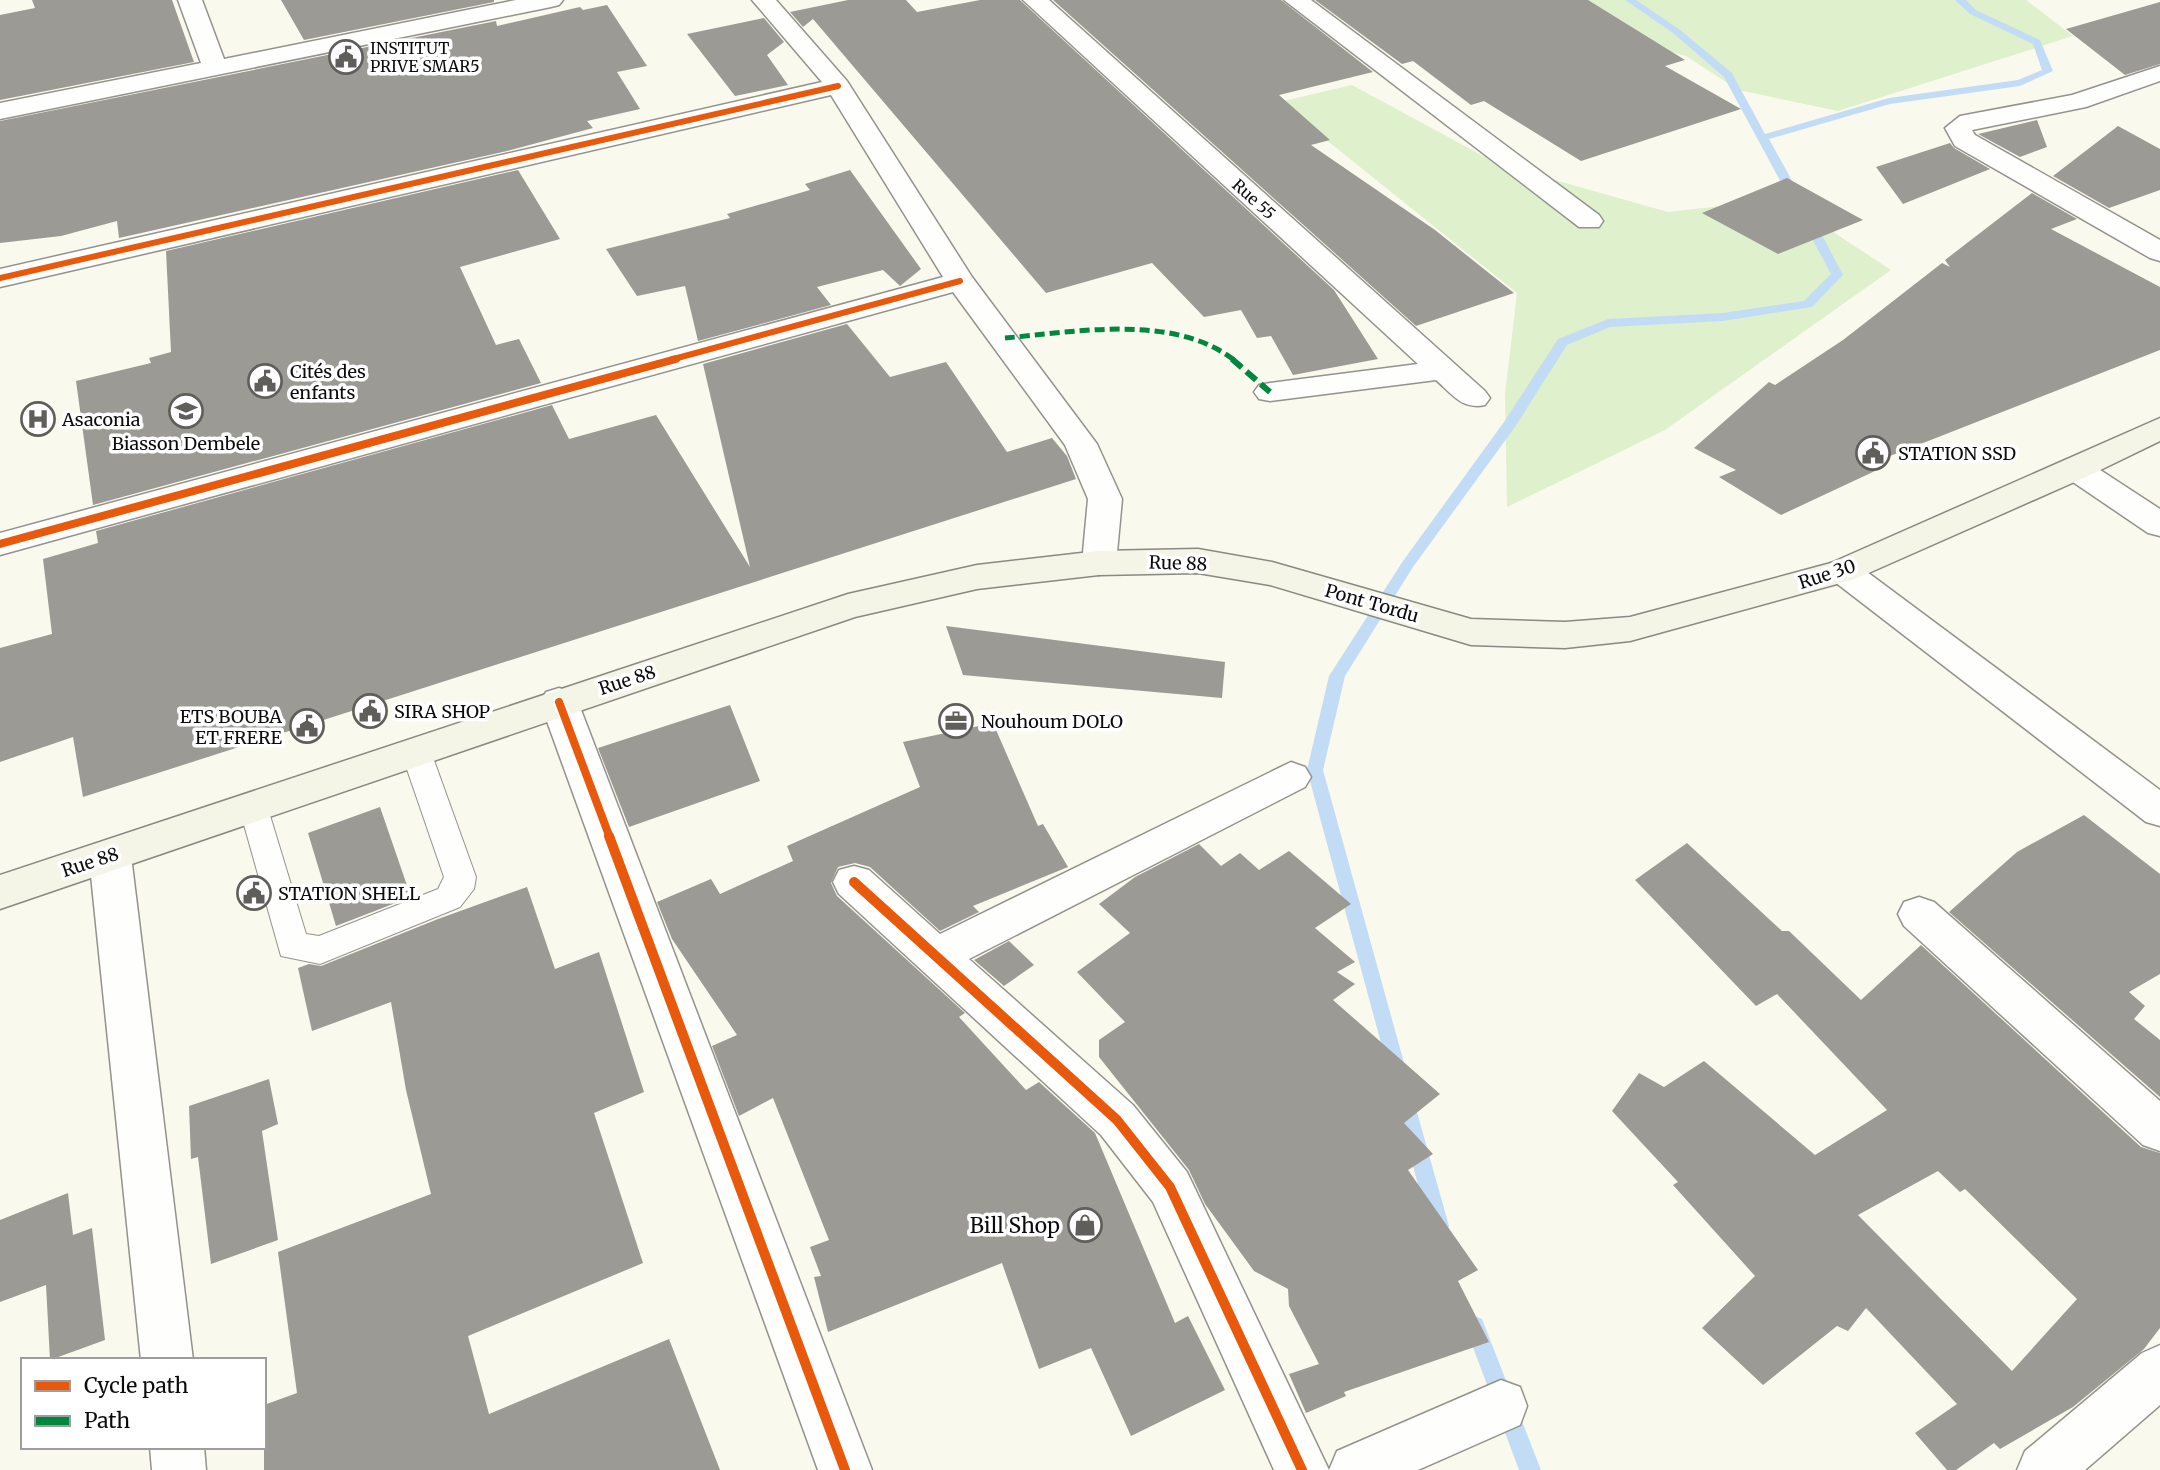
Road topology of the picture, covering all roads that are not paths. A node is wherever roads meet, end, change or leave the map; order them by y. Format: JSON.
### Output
{"nodes":[{"id":1,"x":190,"y":0,"type":"edge"},
{"id":2,"x":551,"y":0,"type":"edge"},
{"id":3,"x":764,"y":0,"type":"edge"},
{"id":4,"x":1035,"y":0,"type":"edge"},
{"id":5,"x":1296,"y":0,"type":"edge"},
{"id":6,"x":215,"y":68,"type":"junction"},
{"id":7,"x":2160,"y":73,"type":"edge"},
{"id":8,"x":838,"y":86,"type":"junction"},
{"id":9,"x":0,"y":111,"type":"edge"},
{"id":10,"x":1589,"y":221,"type":"dead end"},
{"id":11,"x":2160,"y":252,"type":"edge"},
{"id":12,"x":0,"y":278,"type":"edge"},
{"id":13,"x":960,"y":281,"type":"junction"},
{"id":14,"x":1443,"y":370,"type":"junction"},
{"id":15,"x":1270,"y":392,"type":"dead end"},
{"id":16,"x":1474,"y":398,"type":"dead end"},
{"id":17,"x":2160,"y":428,"type":"edge"},
{"id":18,"x":2076,"y":469,"type":"junction"},
{"id":19,"x":2160,"y":525,"type":"edge"},
{"id":20,"x":0,"y":544,"type":"edge"},
{"id":21,"x":1099,"y":563,"type":"junction"},
{"id":22,"x":1843,"y":571,"type":"junction"},
{"id":23,"x":1272,"y":574,"type":"joint"},
{"id":24,"x":1471,"y":632,"type":"joint"},
{"id":25,"x":559,"y":702,"type":"junction"},
{"id":26,"x":416,"y":752,"type":"junction"},
{"id":27,"x":1291,"y":777,"type":"dead end"},
{"id":28,"x":254,"y":807,"type":"junction"},
{"id":29,"x":2160,"y":811,"type":"edge"},
{"id":30,"x":110,"y":856,"type":"junction"},
{"id":31,"x":854,"y":882,"type":"dead end"},
{"id":32,"x":0,"y":892,"type":"edge"},
{"id":33,"x":1919,"y":914,"type":"dead end"},
{"id":34,"x":937,"y":954,"type":"junction"},
{"id":35,"x":2160,"y":1130,"type":"edge"},
{"id":36,"x":167,"y":1358,"type":"edge"},
{"id":37,"x":2160,"y":1371,"type":"edge"},
{"id":38,"x":1501,"y":1406,"type":"dead end"},
{"id":39,"x":177,"y":1449,"type":"edge"},
{"id":40,"x":179,"y":1470,"type":"edge"},
{"id":41,"x":845,"y":1470,"type":"edge"},
{"id":42,"x":1302,"y":1470,"type":"edge"},
{"id":43,"x":1356,"y":1470,"type":"edge"},
{"id":44,"x":2044,"y":1470,"type":"edge"}],
"edges":[{"from":1,"to":6,"type":"street"},
{"from":2,"to":6,"type":"street"},
{"from":3,"to":8,"type":"street"},
{"from":4,"to":14,"type":"street","name":"Rue 55"},
{"from":5,"to":10,"type":"street"},
{"from":6,"to":9,"type":"street"},
{"from":7,"to":11,"type":"street"},
{"from":8,"to":12,"type":"street"},
{"from":8,"to":13,"type":"street"},
{"from":13,"to":20,"type":"street"},
{"from":13,"to":21,"type":"street"},
{"from":14,"to":15,"type":"street"},
{"from":14,"to":16,"type":"street","name":"Rue 55"},
{"from":17,"to":18,"type":"main road","name":"Rue 30"},
{"from":18,"to":19,"type":"street"},
{"from":18,"to":22,"type":"main road","name":"Rue 30"},
{"from":21,"to":23,"type":"main road","name":"Rue 88"},
{"from":21,"to":25,"type":"main road","name":"Rue 88"},
{"from":22,"to":24,"type":"main road","name":"Rue 30"},
{"from":22,"to":29,"type":"street"},
{"from":23,"to":24,"type":"main road","name":"Pont Tordu"},
{"from":25,"to":26,"type":"main road","name":"Rue 88"},
{"from":25,"to":41,"type":"street"},
{"from":26,"to":28,"type":"main road","name":"Rue 88"},
{"from":26,"to":28,"type":"lane"},
{"from":27,"to":34,"type":"street"},
{"from":28,"to":30,"type":"main road","name":"Rue 88"},
{"from":30,"to":32,"type":"main road","name":"Rue 88"},
{"from":30,"to":36,"type":"street"},
{"from":31,"to":34,"type":"street"},
{"from":33,"to":35,"type":"street"},
{"from":34,"to":42,"type":"street"},
{"from":37,"to":44,"type":"street"},
{"from":38,"to":43,"type":"street"},
{"from":39,"to":40,"type":"street"}]}
